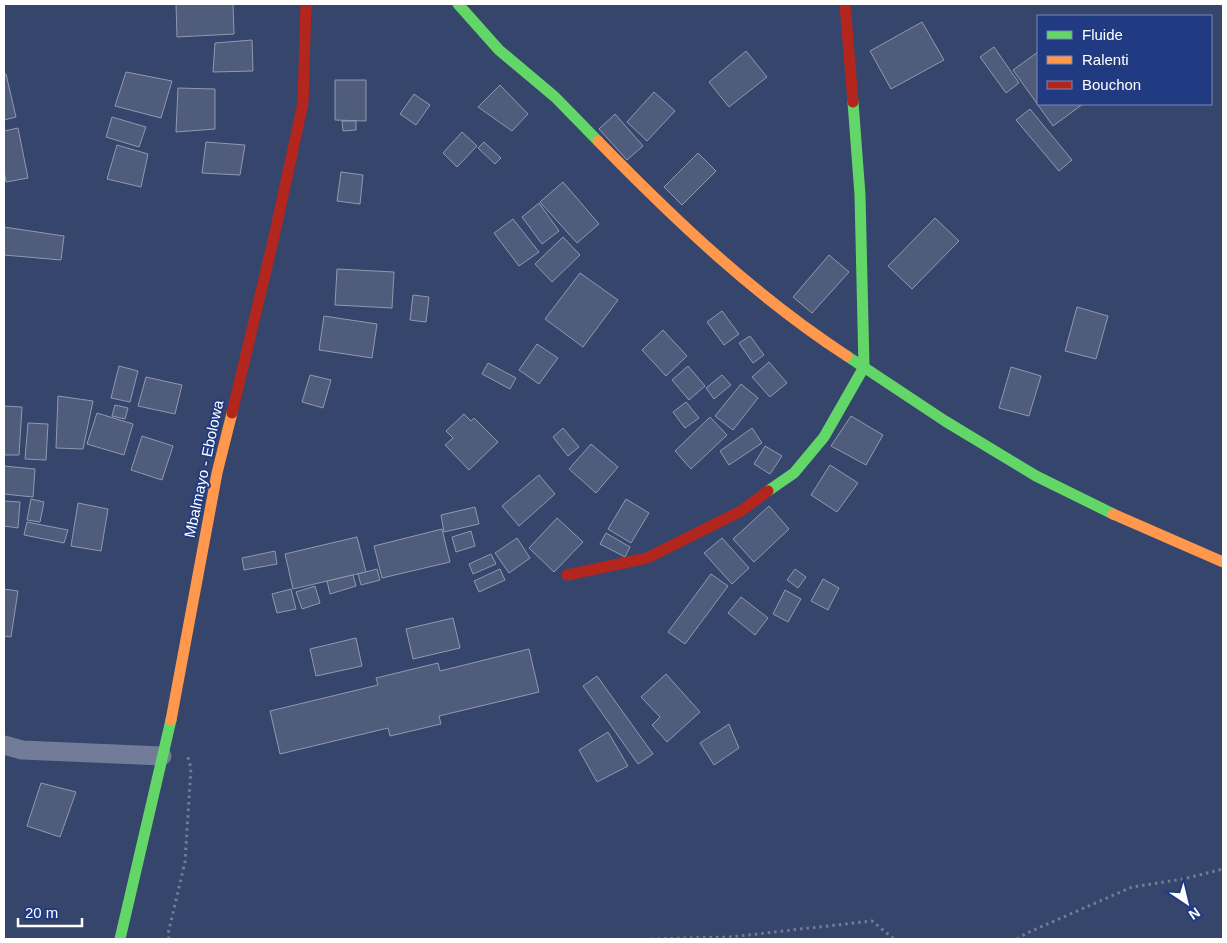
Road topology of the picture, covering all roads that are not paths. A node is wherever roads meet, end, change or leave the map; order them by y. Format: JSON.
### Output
{"nodes":[{"id":1,"x":306,"y":4,"type":"edge"},
{"id":2,"x":458,"y":4,"type":"edge"},
{"id":3,"x":844,"y":4,"type":"edge"},
{"id":4,"x":864,"y":367,"type":"junction"},
{"id":5,"x":1223,"y":562,"type":"edge"},
{"id":6,"x":567,"y":575,"type":"dead end"},
{"id":7,"x":4,"y":744,"type":"edge"},
{"id":8,"x":162,"y":756,"type":"junction"},
{"id":9,"x":120,"y":939,"type":"edge"}],
"edges":[{"from":1,"to":8,"type":"main road","name":"Mbalmayo - Ebolowa"},
{"from":2,"to":4,"type":"main road"},
{"from":3,"to":4,"type":"main road"},
{"from":4,"to":5,"type":"main road"},
{"from":4,"to":6,"type":"main road"},
{"from":7,"to":8,"type":"street"},
{"from":8,"to":9,"type":"main road","name":"Mbalmayo - Ebolowa"}]}
